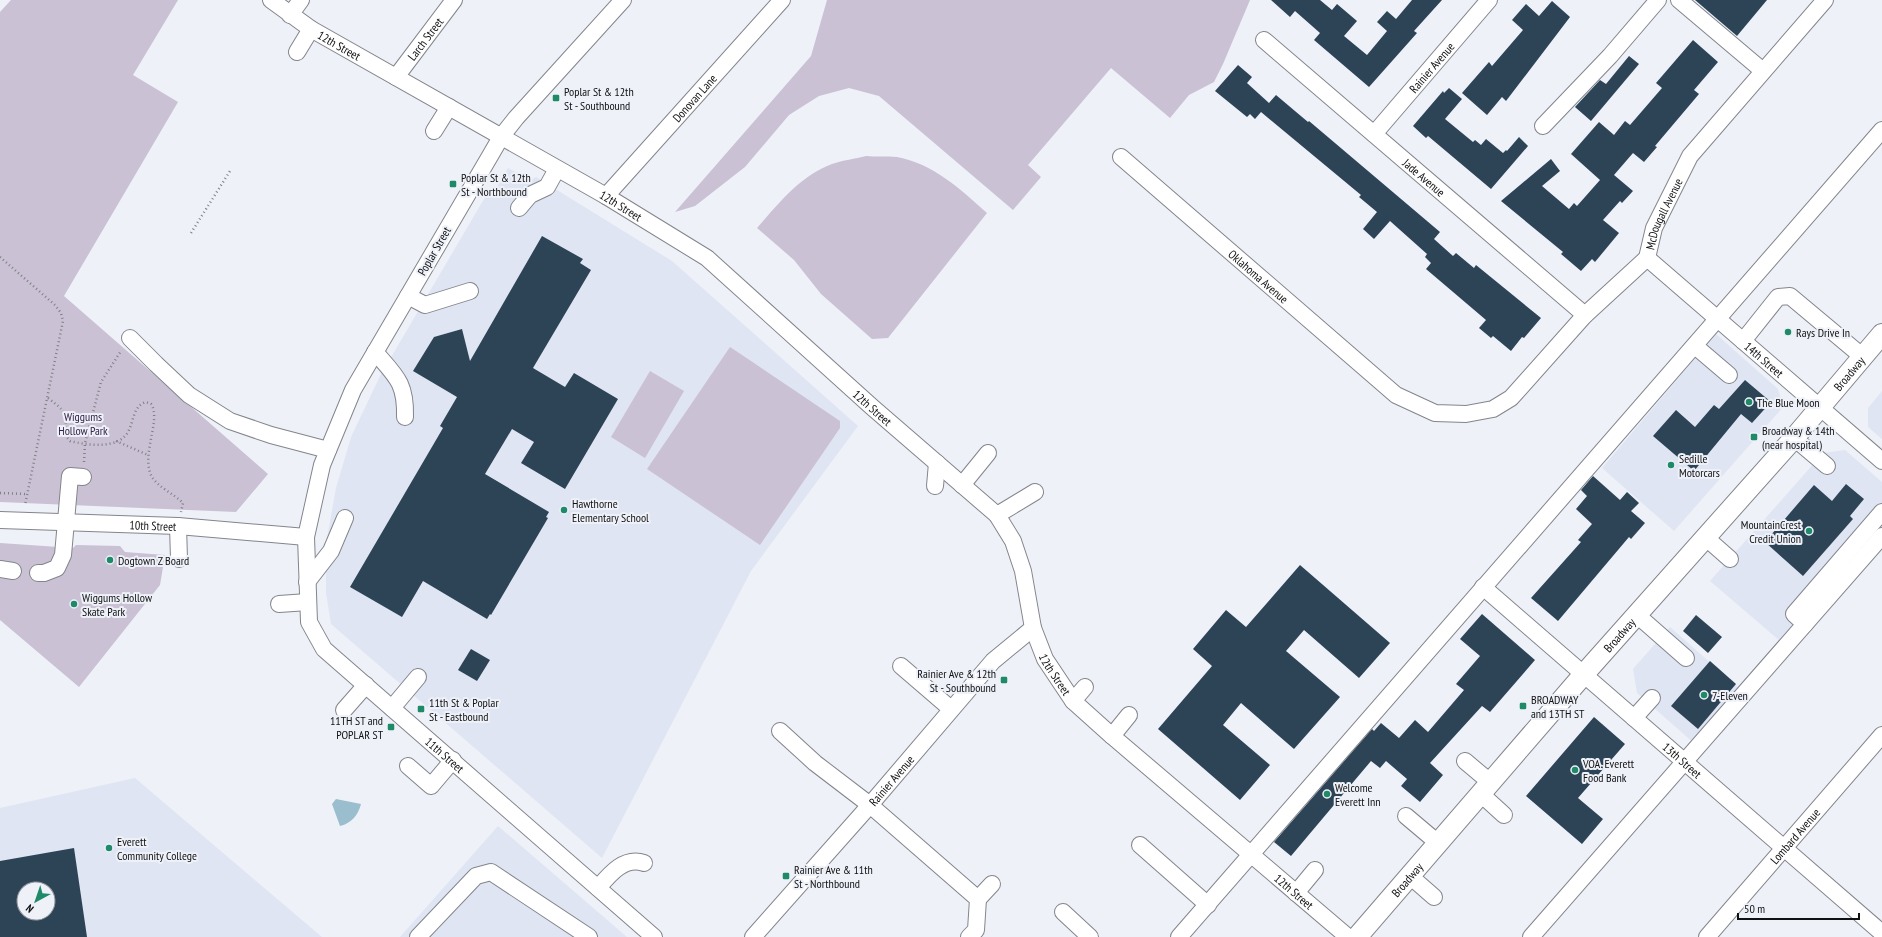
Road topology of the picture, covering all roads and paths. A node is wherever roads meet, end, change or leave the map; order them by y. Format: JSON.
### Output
{"nodes":[{"id":1,"x":272,"y":0,"type":"edge"},
{"id":2,"x":301,"y":0,"type":"edge"},
{"id":3,"x":454,"y":0,"type":"edge"},
{"id":4,"x":623,"y":0,"type":"edge"},
{"id":5,"x":782,"y":0,"type":"edge"},
{"id":6,"x":1489,"y":0,"type":"edge"},
{"id":7,"x":1658,"y":0,"type":"edge"},
{"id":8,"x":1679,"y":0,"type":"edge"},
{"id":9,"x":1825,"y":0,"type":"edge"},
{"id":10,"x":290,"y":15,"type":"junction"},
{"id":11,"x":311,"y":28,"type":"junction"},
{"id":12,"x":1264,"y":40,"type":"dead end"},
{"id":13,"x":297,"y":52,"type":"dead end"},
{"id":14,"x":1763,"y":71,"type":"junction"},
{"id":15,"x":396,"y":77,"type":"junction"},
{"id":16,"x":449,"y":107,"type":"junction"},
{"id":17,"x":1543,"y":126,"type":"dead end"},
{"id":18,"x":1882,"y":130,"type":"edge"},
{"id":19,"x":434,"y":131,"type":"dead end"},
{"id":20,"x":1374,"y":134,"type":"junction"},
{"id":21,"x":501,"y":137,"type":"junction"},
{"id":22,"x":1121,"y":157,"type":"dead end"},
{"id":23,"x":557,"y":169,"type":"junction"},
{"id":24,"x":230,"y":171,"type":"dead end"},
{"id":25,"x":606,"y":196,"type":"junction"},
{"id":26,"x":519,"y":208,"type":"dead end"},
{"id":27,"x":191,"y":233,"type":"dead end"},
{"id":28,"x":0,"y":257,"type":"edge"},
{"id":29,"x":1647,"y":258,"type":"junction"},
{"id":30,"x":470,"y":291,"type":"dead end"},
{"id":31,"x":408,"y":296,"type":"junction"},
{"id":32,"x":1585,"y":315,"type":"junction"},
{"id":33,"x":1717,"y":319,"type":"junction"},
{"id":34,"x":1882,"y":334,"type":"edge"},
{"id":35,"x":130,"y":338,"type":"joint"},
{"id":36,"x":1743,"y":341,"type":"junction"},
{"id":37,"x":1695,"y":346,"type":"junction"},
{"id":38,"x":375,"y":352,"type":"junction"},
{"id":39,"x":1863,"y":357,"type":"junction"},
{"id":40,"x":1729,"y":375,"type":"dead end"},
{"id":41,"x":1396,"y":395,"type":"joint"},
{"id":42,"x":48,"y":398,"type":"junction"},
{"id":43,"x":1820,"y":408,"type":"junction"},
{"id":44,"x":405,"y":417,"type":"dead end"},
{"id":45,"x":1794,"y":438,"type":"junction"},
{"id":46,"x":116,"y":441,"type":"junction"},
{"id":47,"x":85,"y":443,"type":"junction"},
{"id":48,"x":328,"y":450,"type":"junction"},
{"id":49,"x":988,"y":453,"type":"dead end"},
{"id":50,"x":148,"y":455,"type":"junction"},
{"id":51,"x":1882,"y":462,"type":"edge"},
{"id":52,"x":937,"y":463,"type":"junction"},
{"id":53,"x":1827,"y":466,"type":"dead end"},
{"id":54,"x":83,"y":477,"type":"joint"},
{"id":55,"x":962,"y":484,"type":"junction"},
{"id":56,"x":934,"y":486,"type":"dead end"},
{"id":57,"x":1035,"y":492,"type":"dead end"},
{"id":58,"x":0,"y":493,"type":"edge"},
{"id":59,"x":28,"y":494,"type":"junction"},
{"id":60,"x":1882,"y":512,"type":"edge"},
{"id":61,"x":997,"y":515,"type":"junction"},
{"id":62,"x":345,"y":518,"type":"dead end"},
{"id":63,"x":0,"y":520,"type":"edge"},
{"id":64,"x":22,"y":521,"type":"junction"},
{"id":65,"x":66,"y":524,"type":"junction"},
{"id":66,"x":178,"y":526,"type":"junction"},
{"id":67,"x":1882,"y":536,"type":"edge"},
{"id":68,"x":306,"y":537,"type":"junction"},
{"id":69,"x":1705,"y":537,"type":"junction"},
{"id":70,"x":179,"y":559,"type":"dead end"},
{"id":71,"x":1730,"y":559,"type":"dead end"},
{"id":72,"x":38,"y":573,"type":"dead end"},
{"id":73,"x":307,"y":582,"type":"junction"},
{"id":74,"x":1483,"y":587,"type":"junction"},
{"id":75,"x":308,"y":602,"type":"junction"},
{"id":76,"x":279,"y":604,"type":"dead end"},
{"id":77,"x":1637,"y":615,"type":"junction"},
{"id":78,"x":1800,"y":619,"type":"junction"},
{"id":79,"x":1033,"y":628,"type":"junction"},
{"id":80,"x":1686,"y":658,"type":"dead end"},
{"id":81,"x":901,"y":666,"type":"dead end"},
{"id":82,"x":1584,"y":674,"type":"junction"},
{"id":83,"x":418,"y":677,"type":"dead end"},
{"id":84,"x":366,"y":685,"type":"junction"},
{"id":85,"x":1085,"y":687,"type":"dead end"},
{"id":86,"x":1652,"y":698,"type":"dead end"},
{"id":87,"x":1073,"y":701,"type":"junction"},
{"id":88,"x":392,"y":708,"type":"junction"},
{"id":89,"x":951,"y":709,"type":"junction"},
{"id":90,"x":344,"y":710,"type":"dead end"},
{"id":91,"x":1129,"y":715,"type":"dead end"},
{"id":92,"x":1634,"y":718,"type":"junction"},
{"id":93,"x":780,"y":731,"type":"dead end"},
{"id":94,"x":1882,"y":735,"type":"edge"},
{"id":95,"x":1112,"y":736,"type":"junction"},
{"id":96,"x":453,"y":760,"type":"junction"},
{"id":97,"x":1465,"y":761,"type":"dead end"},
{"id":98,"x":1684,"y":762,"type":"junction"},
{"id":99,"x":408,"y":766,"type":"dead end"},
{"id":100,"x":1485,"y":788,"type":"junction"},
{"id":101,"x":870,"y":805,"type":"junction"},
{"id":102,"x":1504,"y":815,"type":"dead end"},
{"id":103,"x":1406,"y":816,"type":"dead end"},
{"id":104,"x":1438,"y":843,"type":"junction"},
{"id":105,"x":1140,"y":845,"type":"dead end"},
{"id":106,"x":1784,"y":848,"type":"junction"},
{"id":107,"x":1250,"y":855,"type":"junction"},
{"id":108,"x":644,"y":863,"type":"dead end"},
{"id":109,"x":1315,"y":870,"type":"dead end"},
{"id":110,"x":1410,"y":876,"type":"junction"},
{"id":111,"x":992,"y":884,"type":"dead end"},
{"id":112,"x":598,"y":888,"type":"junction"},
{"id":113,"x":1296,"y":893,"type":"junction"},
{"id":114,"x":1434,"y":897,"type":"dead end"},
{"id":115,"x":978,"y":899,"type":"junction"},
{"id":116,"x":1208,"y":905,"type":"junction"},
{"id":117,"x":1063,"y":912,"type":"dead end"},
{"id":118,"x":1880,"y":932,"type":"edge"},
{"id":119,"x":418,"y":937,"type":"edge"},
{"id":120,"x":589,"y":937,"type":"edge"},
{"id":121,"x":654,"y":937,"type":"edge"},
{"id":122,"x":754,"y":937,"type":"edge"},
{"id":123,"x":969,"y":937,"type":"edge"},
{"id":124,"x":1090,"y":937,"type":"edge"},
{"id":125,"x":1178,"y":937,"type":"edge"},
{"id":126,"x":1348,"y":937,"type":"edge"},
{"id":127,"x":1357,"y":937,"type":"edge"},
{"id":128,"x":1531,"y":937,"type":"edge"},
{"id":129,"x":1707,"y":937,"type":"edge"}],
"edges":[{"from":1,"to":10,"type":"street","name":"12th Street"},
{"from":2,"to":10,"type":"street"},
{"from":3,"to":15,"type":"street","name":"Larch Street"},
{"from":4,"to":21,"type":"street","name":"Poplar Street"},
{"from":5,"to":25,"type":"street","name":"Donovan Lane"},
{"from":6,"to":20,"type":"street","name":"Rainier Avenue"},
{"from":7,"to":17,"type":"street"},
{"from":8,"to":14,"type":"street"},
{"from":9,"to":14,"type":"street","name":"McDougall Avenue"},
{"from":10,"to":11,"type":"street","name":"12th Street"},
{"from":11,"to":13,"type":"street"},
{"from":11,"to":15,"type":"street","name":"12th Street"},
{"from":12,"to":20,"type":"street","name":"Jade Avenue"},
{"from":14,"to":29,"type":"street","name":"McDougall Avenue"},
{"from":15,"to":16,"type":"street","name":"12th Street"},
{"from":16,"to":19,"type":"street"},
{"from":16,"to":21,"type":"street","name":"12th Street"},
{"from":18,"to":33,"type":"street"},
{"from":20,"to":32,"type":"street","name":"Jade Avenue"},
{"from":21,"to":23,"type":"street","name":"12th Street"},
{"from":21,"to":31,"type":"street","name":"Poplar Street"},
{"from":22,"to":41,"type":"street","name":"Oklahoma Avenue"},
{"from":23,"to":25,"type":"street","name":"12th Street"},
{"from":23,"to":26,"type":"street"},
{"from":24,"to":27,"type":"path"},
{"from":25,"to":52,"type":"street","name":"12th Street"},
{"from":28,"to":42,"type":"path"},
{"from":29,"to":32,"type":"street","name":"McDougall Avenue"},
{"from":29,"to":33,"type":"street","name":"14th Street"},
{"from":30,"to":31,"type":"street"},
{"from":31,"to":38,"type":"street","name":"Poplar Street"},
{"from":32,"to":41,"type":"street","name":"McDougall Avenue"},
{"from":33,"to":36,"type":"street","name":"14th Street"},
{"from":33,"to":37,"type":"street"},
{"from":34,"to":39,"type":"main road","name":"Broadway"},
{"from":35,"to":47,"type":"path"},
{"from":35,"to":48,"type":"street"},
{"from":36,"to":39,"type":"street"},
{"from":36,"to":43,"type":"street","name":"14th Street"},
{"from":37,"to":40,"type":"street"},
{"from":37,"to":74,"type":"street"},
{"from":38,"to":44,"type":"street"},
{"from":38,"to":48,"type":"street","name":"Poplar Street"},
{"from":39,"to":43,"type":"main road","name":"Broadway"},
{"from":42,"to":47,"type":"path"},
{"from":42,"to":59,"type":"path"},
{"from":43,"to":45,"type":"main road","name":"Broadway"},
{"from":43,"to":51,"type":"street","name":"14th Street"},
{"from":45,"to":53,"type":"street"},
{"from":45,"to":69,"type":"main road","name":"Broadway"},
{"from":46,"to":47,"type":"path"},
{"from":46,"to":50,"type":"path"},
{"from":46,"to":50,"type":"path"},
{"from":47,"to":54,"type":"path"},
{"from":48,"to":68,"type":"street","name":"Poplar Street"},
{"from":49,"to":55,"type":"street"},
{"from":50,"to":66,"type":"path"},
{"from":52,"to":55,"type":"street","name":"12th Street"},
{"from":52,"to":56,"type":"street"},
{"from":54,"to":65,"type":"street"},
{"from":55,"to":61,"type":"street","name":"12th Street"},
{"from":57,"to":61,"type":"street"},
{"from":58,"to":59,"type":"path"},
{"from":59,"to":64,"type":"path"},
{"from":60,"to":78,"type":"street"},
{"from":61,"to":79,"type":"street","name":"12th Street"},
{"from":62,"to":73,"type":"street"},
{"from":63,"to":64,"type":"street","name":"10th Street"},
{"from":64,"to":65,"type":"street","name":"10th Street"},
{"from":65,"to":66,"type":"street","name":"10th Street"},
{"from":65,"to":72,"type":"street"},
{"from":66,"to":68,"type":"street","name":"10th Street"},
{"from":66,"to":70,"type":"street"},
{"from":67,"to":78,"type":"street"},
{"from":68,"to":73,"type":"street","name":"11th Street"},
{"from":69,"to":71,"type":"street"},
{"from":69,"to":77,"type":"main road","name":"Broadway"},
{"from":73,"to":75,"type":"street","name":"11th Street"},
{"from":74,"to":82,"type":"street","name":"13th Street"},
{"from":74,"to":107,"type":"street"},
{"from":75,"to":76,"type":"street"},
{"from":75,"to":84,"type":"street","name":"11th Street"},
{"from":77,"to":80,"type":"street"},
{"from":77,"to":82,"type":"main road","name":"Broadway"},
{"from":78,"to":98,"type":"street"},
{"from":79,"to":87,"type":"street","name":"12th Street"},
{"from":79,"to":89,"type":"street","name":"Rainier Avenue"},
{"from":81,"to":89,"type":"street"},
{"from":82,"to":92,"type":"street","name":"13th Street"},
{"from":82,"to":100,"type":"main road","name":"Broadway"},
{"from":83,"to":88,"type":"street"},
{"from":84,"to":88,"type":"street","name":"11th Street"},
{"from":84,"to":90,"type":"street"},
{"from":85,"to":87,"type":"street"},
{"from":86,"to":92,"type":"street"},
{"from":87,"to":95,"type":"street","name":"12th Street"},
{"from":88,"to":96,"type":"street","name":"11th Street"},
{"from":89,"to":101,"type":"street","name":"Rainier Avenue"},
{"from":91,"to":95,"type":"street"},
{"from":92,"to":98,"type":"street","name":"13th Street"},
{"from":93,"to":101,"type":"street"},
{"from":94,"to":106,"type":"street","name":"Lombard Avenue"},
{"from":95,"to":107,"type":"street","name":"12th Street"},
{"from":96,"to":99,"type":"street"},
{"from":96,"to":112,"type":"street","name":"11th Street"},
{"from":97,"to":100,"type":"street"},
{"from":98,"to":106,"type":"street","name":"13th Street"},
{"from":98,"to":128,"type":"street"},
{"from":100,"to":102,"type":"street"},
{"from":100,"to":104,"type":"main road","name":"Broadway"},
{"from":101,"to":115,"type":"street"},
{"from":101,"to":122,"type":"street","name":"Rainier Avenue"},
{"from":103,"to":104,"type":"street"},
{"from":104,"to":110,"type":"main road","name":"Broadway"},
{"from":105,"to":116,"type":"street"},
{"from":106,"to":118,"type":"street","name":"13th Street"},
{"from":106,"to":129,"type":"street","name":"Lombard Avenue"},
{"from":107,"to":113,"type":"street","name":"12th Street"},
{"from":107,"to":116,"type":"street"},
{"from":108,"to":112,"type":"street"},
{"from":109,"to":113,"type":"street"},
{"from":110,"to":114,"type":"street"},
{"from":110,"to":127,"type":"main road","name":"Broadway"},
{"from":111,"to":115,"type":"street"},
{"from":112,"to":121,"type":"street","name":"11th Street"},
{"from":113,"to":126,"type":"street","name":"12th Street"},
{"from":115,"to":123,"type":"street"},
{"from":116,"to":125,"type":"street"},
{"from":117,"to":124,"type":"street"},
{"from":119,"to":120,"type":"street"}]}
